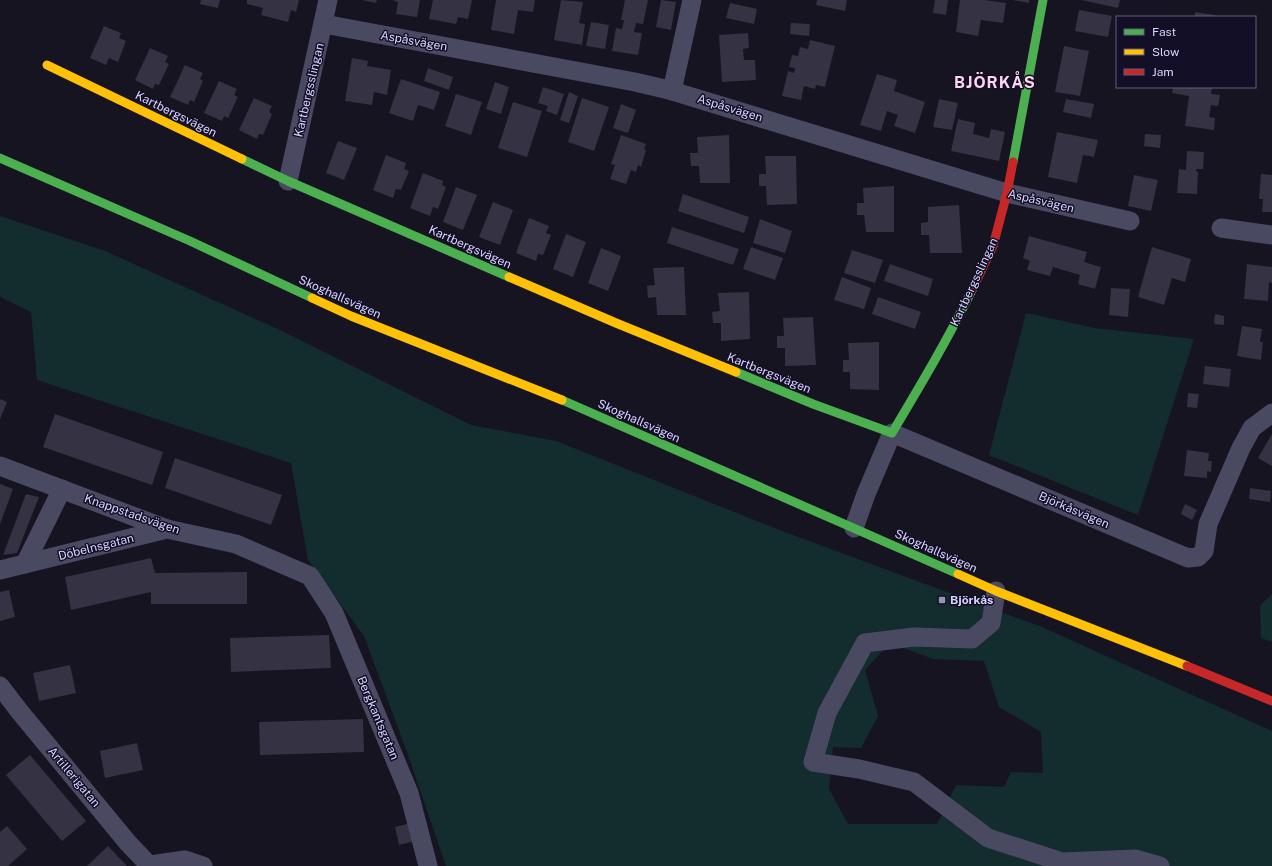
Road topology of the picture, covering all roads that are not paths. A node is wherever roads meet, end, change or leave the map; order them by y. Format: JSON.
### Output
{"nodes":[{"id":1,"x":328,"y":0,"type":"edge"},
{"id":2,"x":692,"y":0,"type":"edge"},
{"id":3,"x":1043,"y":0,"type":"edge"},
{"id":4,"x":324,"y":24,"type":"junction"},
{"id":5,"x":47,"y":65,"type":"dead end"},
{"id":6,"x":672,"y":91,"type":"junction"},
{"id":7,"x":0,"y":158,"type":"edge"},
{"id":8,"x":288,"y":181,"type":"junction"},
{"id":9,"x":1007,"y":193,"type":"junction"},
{"id":10,"x":1130,"y":220,"type":"dead end"},
{"id":11,"x":1221,"y":228,"type":"dead end"},
{"id":12,"x":1272,"y":235,"type":"edge"},
{"id":13,"x":1272,"y":413,"type":"edge"},
{"id":14,"x":892,"y":433,"type":"junction"},
{"id":15,"x":0,"y":466,"type":"edge"},
{"id":16,"x":62,"y":489,"type":"junction"},
{"id":17,"x":854,"y":528,"type":"junction"},
{"id":18,"x":167,"y":529,"type":"junction"},
{"id":19,"x":25,"y":564,"type":"junction"},
{"id":20,"x":0,"y":570,"type":"edge"},
{"id":21,"x":310,"y":576,"type":"joint"},
{"id":22,"x":996,"y":591,"type":"junction"},
{"id":23,"x":0,"y":686,"type":"edge"},
{"id":24,"x":1272,"y":701,"type":"edge"},
{"id":25,"x":150,"y":866,"type":"edge"},
{"id":26,"x":203,"y":866,"type":"edge"},
{"id":27,"x":428,"y":866,"type":"edge"},
{"id":28,"x":1160,"y":866,"type":"edge"}],
"edges":[{"from":1,"to":4,"type":"street","name":"Kartbergsslingan"},
{"from":2,"to":6,"type":"street"},
{"from":3,"to":9,"type":"street","name":"Kartbergsslingan"},
{"from":4,"to":6,"type":"street","name":"Aspåsvägen"},
{"from":4,"to":8,"type":"street","name":"Kartbergsslingan"},
{"from":5,"to":8,"type":"street","name":"Kartbergsvägen"},
{"from":6,"to":9,"type":"street","name":"Aspåsvägen"},
{"from":7,"to":17,"type":"street","name":"Skoghallsvägen"},
{"from":8,"to":14,"type":"street","name":"Kartbergsvägen"},
{"from":9,"to":10,"type":"street","name":"Aspåsvägen"},
{"from":9,"to":14,"type":"street","name":"Kartbergsslingan"},
{"from":11,"to":12,"type":"street"},
{"from":13,"to":14,"type":"street","name":"Björkåsvägen"},
{"from":14,"to":17,"type":"street"},
{"from":15,"to":16,"type":"street","name":"Knappstadsvägen"},
{"from":16,"to":18,"type":"street","name":"Knappstadsvägen"},
{"from":16,"to":19,"type":"street"},
{"from":17,"to":22,"type":"street","name":"Skoghallsvägen"},
{"from":18,"to":19,"type":"street","name":"Döbelnsgatan"},
{"from":18,"to":21,"type":"street","name":"Knappstadsvägen"},
{"from":19,"to":20,"type":"street","name":"Döbelnsgatan"},
{"from":21,"to":27,"type":"street","name":"Bergkantsgatan"},
{"from":22,"to":24,"type":"street","name":"Skoghallsvägen"},
{"from":22,"to":28,"type":"street"},
{"from":23,"to":25,"type":"street","name":"Artillerigatan"},
{"from":25,"to":26,"type":"street","name":"Artillerigatan"}]}
